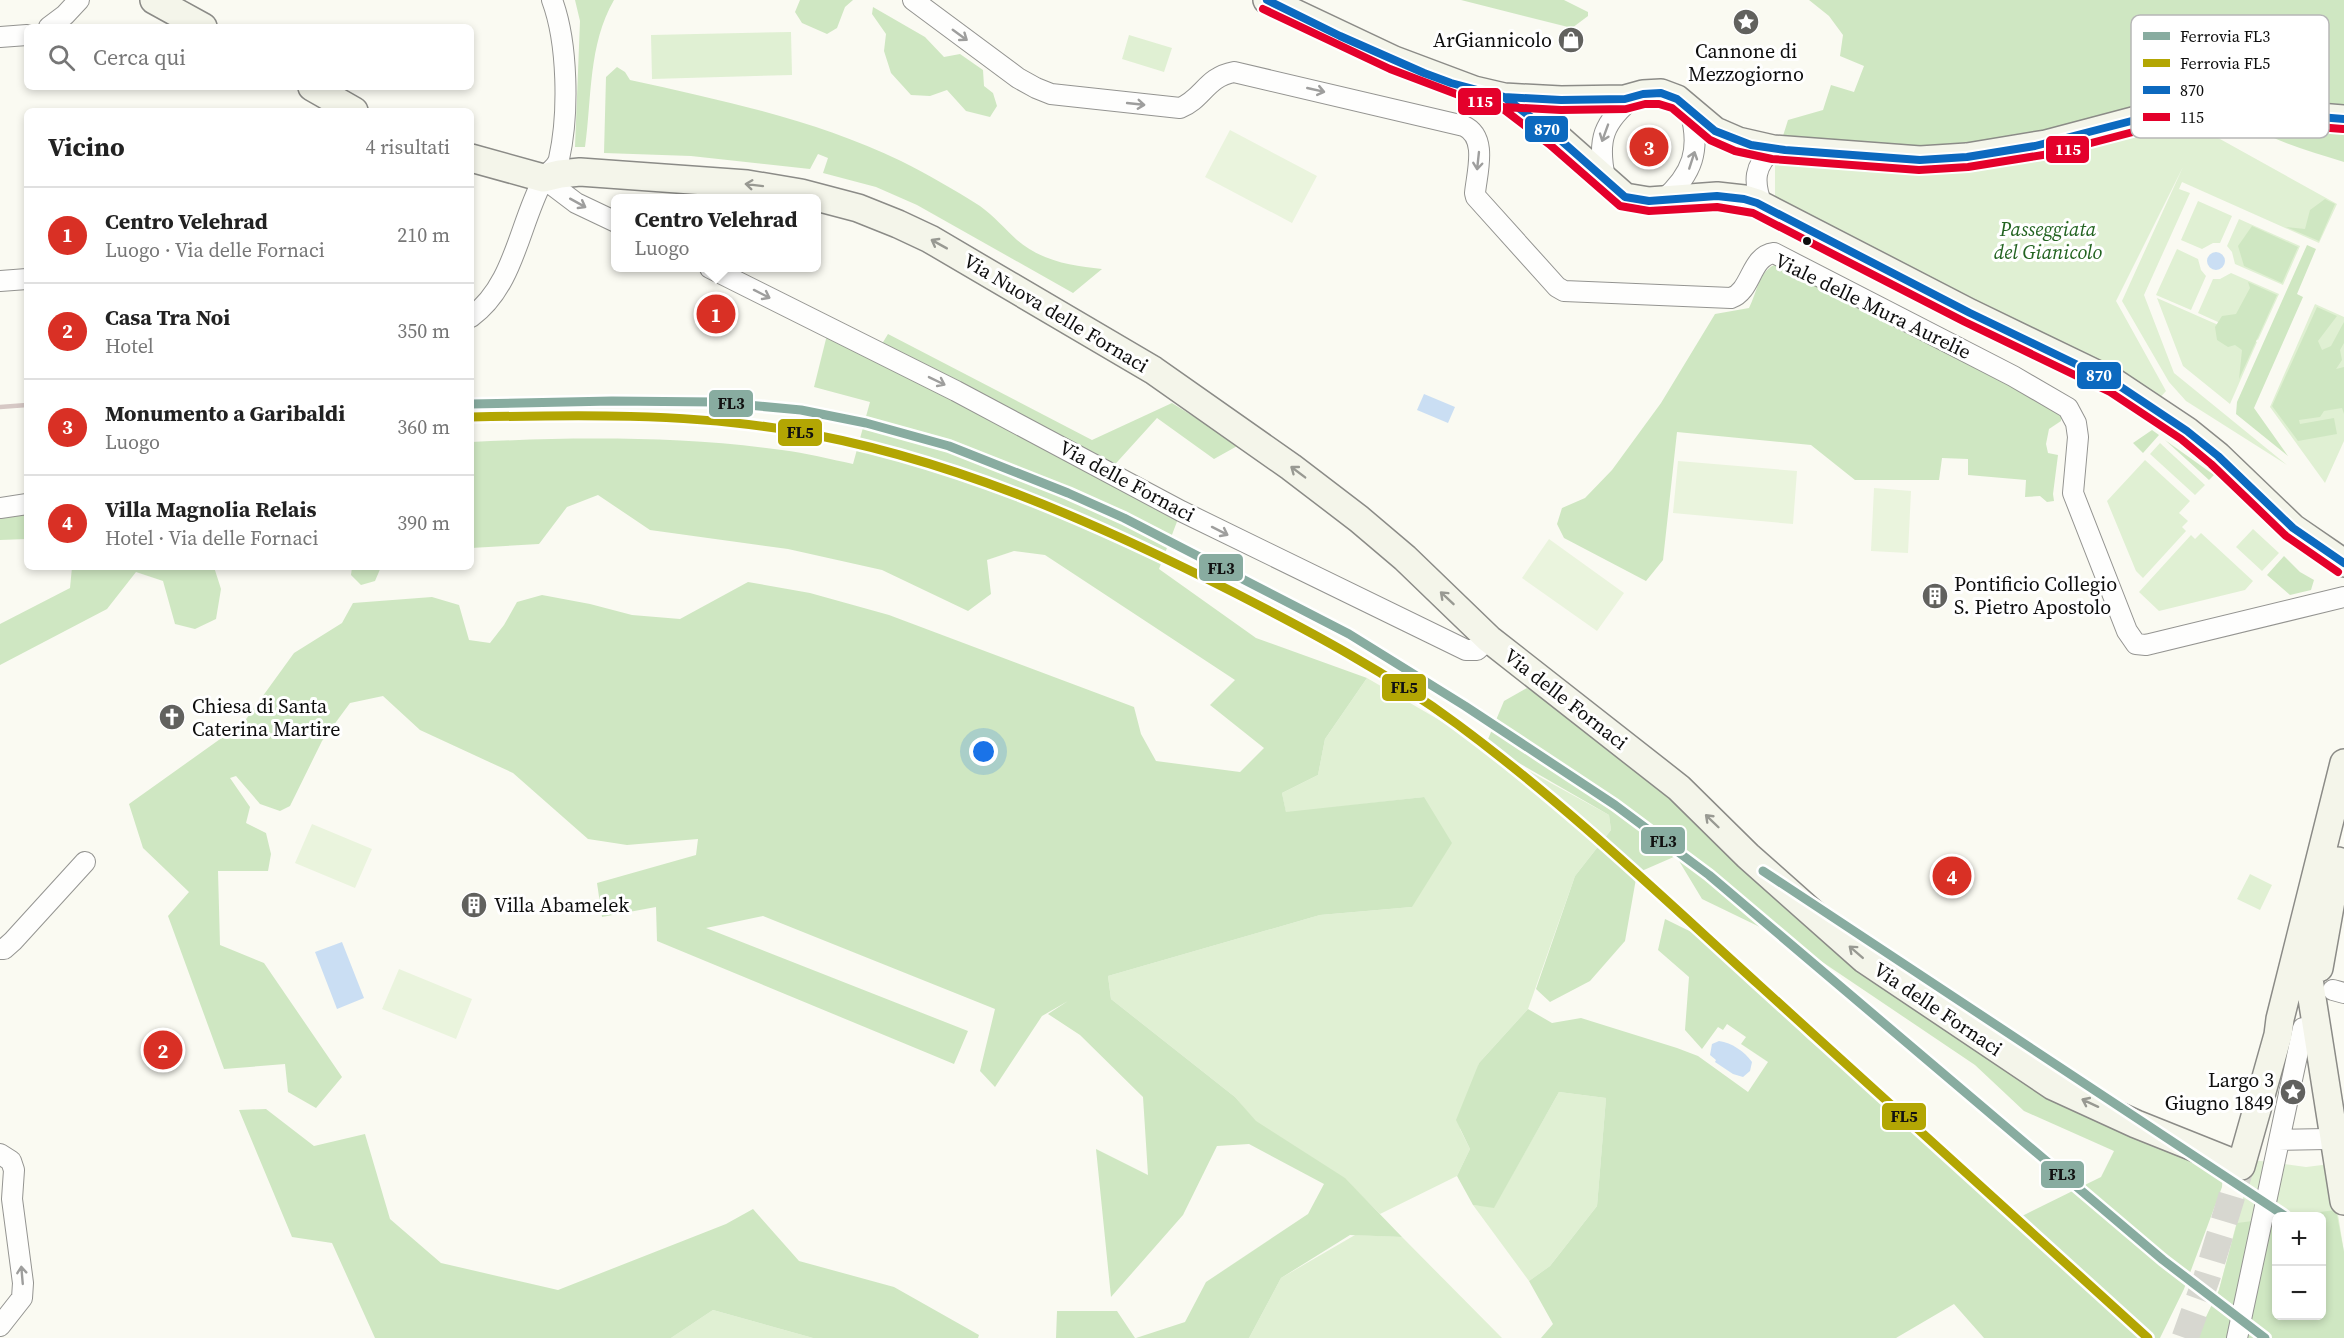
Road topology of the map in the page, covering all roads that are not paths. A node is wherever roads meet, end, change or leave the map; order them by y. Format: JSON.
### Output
{"nodes":[{"id":1,"x":80,"y":0,"type":"edge"},
{"id":2,"x":154,"y":0,"type":"edge"},
{"id":3,"x":552,"y":0,"type":"edge"},
{"id":4,"x":913,"y":0,"type":"edge"},
{"id":5,"x":1267,"y":0,"type":"edge"},
{"id":6,"x":53,"y":24,"type":"edge"},
{"id":7,"x":198,"y":24,"type":"edge"},
{"id":8,"x":24,"y":35,"type":"edge"},
{"id":9,"x":0,"y":37,"type":"edge"},
{"id":10,"x":317,"y":90,"type":"edge"},
{"id":11,"x":1504,"y":97,"type":"junction"},
{"id":12,"x":1634,"y":97,"type":"junction"},
{"id":13,"x":349,"y":108,"type":"edge"},
{"id":14,"x":1690,"y":111,"type":"junction"},
{"id":15,"x":2329,"y":118,"type":"edge"},
{"id":16,"x":2344,"y":119,"type":"edge"},
{"id":17,"x":2131,"y":121,"type":"edge"},
{"id":18,"x":1773,"y":148,"type":"junction"},
{"id":19,"x":474,"y":159,"type":"edge"},
{"id":20,"x":543,"y":178,"type":"junction"},
{"id":21,"x":1605,"y":178,"type":"junction"},
{"id":22,"x":797,"y":194,"type":"edge"},
{"id":23,"x":821,"y":199,"type":"edge"},
{"id":24,"x":1663,"y":200,"type":"junction"},
{"id":25,"x":1762,"y":205,"type":"junction"},
{"id":26,"x":611,"y":220,"type":"edge"},
{"id":27,"x":720,"y":272,"type":"edge"},
{"id":28,"x":24,"y":279,"type":"edge"},
{"id":29,"x":0,"y":281,"type":"edge"},
{"id":30,"x":474,"y":314,"type":"edge"},
{"id":31,"x":24,"y":504,"type":"edge"},
{"id":32,"x":0,"y":508,"type":"edge"},
{"id":33,"x":2344,"y":563,"type":"edge"},
{"id":34,"x":2344,"y":597,"type":"edge"},
{"id":35,"x":1489,"y":639,"type":"junction"},
{"id":36,"x":2344,"y":763,"type":"edge"},
{"id":37,"x":2338,"y":824,"type":"edge"},
{"id":38,"x":86,"y":862,"type":"dead end"},
{"id":39,"x":0,"y":949,"type":"edge"},
{"id":40,"x":2329,"y":990,"type":"edge"},
{"id":41,"x":2300,"y":1033,"type":"junction"},
{"id":42,"x":2327,"y":1139,"type":"dead end"},
{"id":43,"x":2279,"y":1140,"type":"junction"},
{"id":44,"x":0,"y":1154,"type":"edge"},
{"id":45,"x":2344,"y":1196,"type":"edge"},
{"id":46,"x":0,"y":1326,"type":"edge"},
{"id":47,"x":2237,"y":1338,"type":"edge"}],
"edges":[{"from":1,"to":6,"type":"street"},
{"from":2,"to":7,"type":"street"},
{"from":3,"to":20,"type":"street"},
{"from":4,"to":34,"type":"street","name":"Viale delle Mura Aurelie","one_way":true},
{"from":5,"to":11,"type":"street"},
{"from":8,"to":9,"type":"street"},
{"from":10,"to":13,"type":"street"},
{"from":11,"to":12,"type":"street"},
{"from":11,"to":21,"type":"street"},
{"from":12,"to":14,"type":"street"},
{"from":12,"to":21,"type":"street","one_way":true},
{"from":14,"to":18,"type":"street"},
{"from":24,"to":14,"type":"street","one_way":true},
{"from":15,"to":16,"type":"street"},
{"from":17,"to":18,"type":"street"},
{"from":18,"to":25,"type":"street"},
{"from":19,"to":20,"type":"street"},
{"from":22,"to":20,"type":"street","name":"Via Nuova delle Fornaci","one_way":true},
{"from":20,"to":26,"type":"street","one_way":true},
{"from":20,"to":30,"type":"street"},
{"from":21,"to":24,"type":"street"},
{"from":35,"to":23,"type":"street","name":"Via Nuova delle Fornaci","one_way":true},
{"from":24,"to":25,"type":"street"},
{"from":25,"to":33,"type":"street"},
{"from":27,"to":35,"type":"street","name":"Via delle Fornaci","one_way":true},
{"from":28,"to":29,"type":"street"},
{"from":31,"to":32,"type":"street"},
{"from":41,"to":35,"type":"street","name":"Via delle Fornaci","one_way":true},
{"from":36,"to":37,"type":"street"},
{"from":37,"to":40,"type":"street"},
{"from":37,"to":41,"type":"street"},
{"from":38,"to":39,"type":"street"},
{"from":40,"to":41,"type":"street"},
{"from":40,"to":41,"type":"street"},
{"from":41,"to":43,"type":"street"},
{"from":41,"to":45,"type":"street"},
{"from":42,"to":43,"type":"street"},
{"from":43,"to":47,"type":"street"},
{"from":46,"to":44,"type":"street","one_way":true}]}
